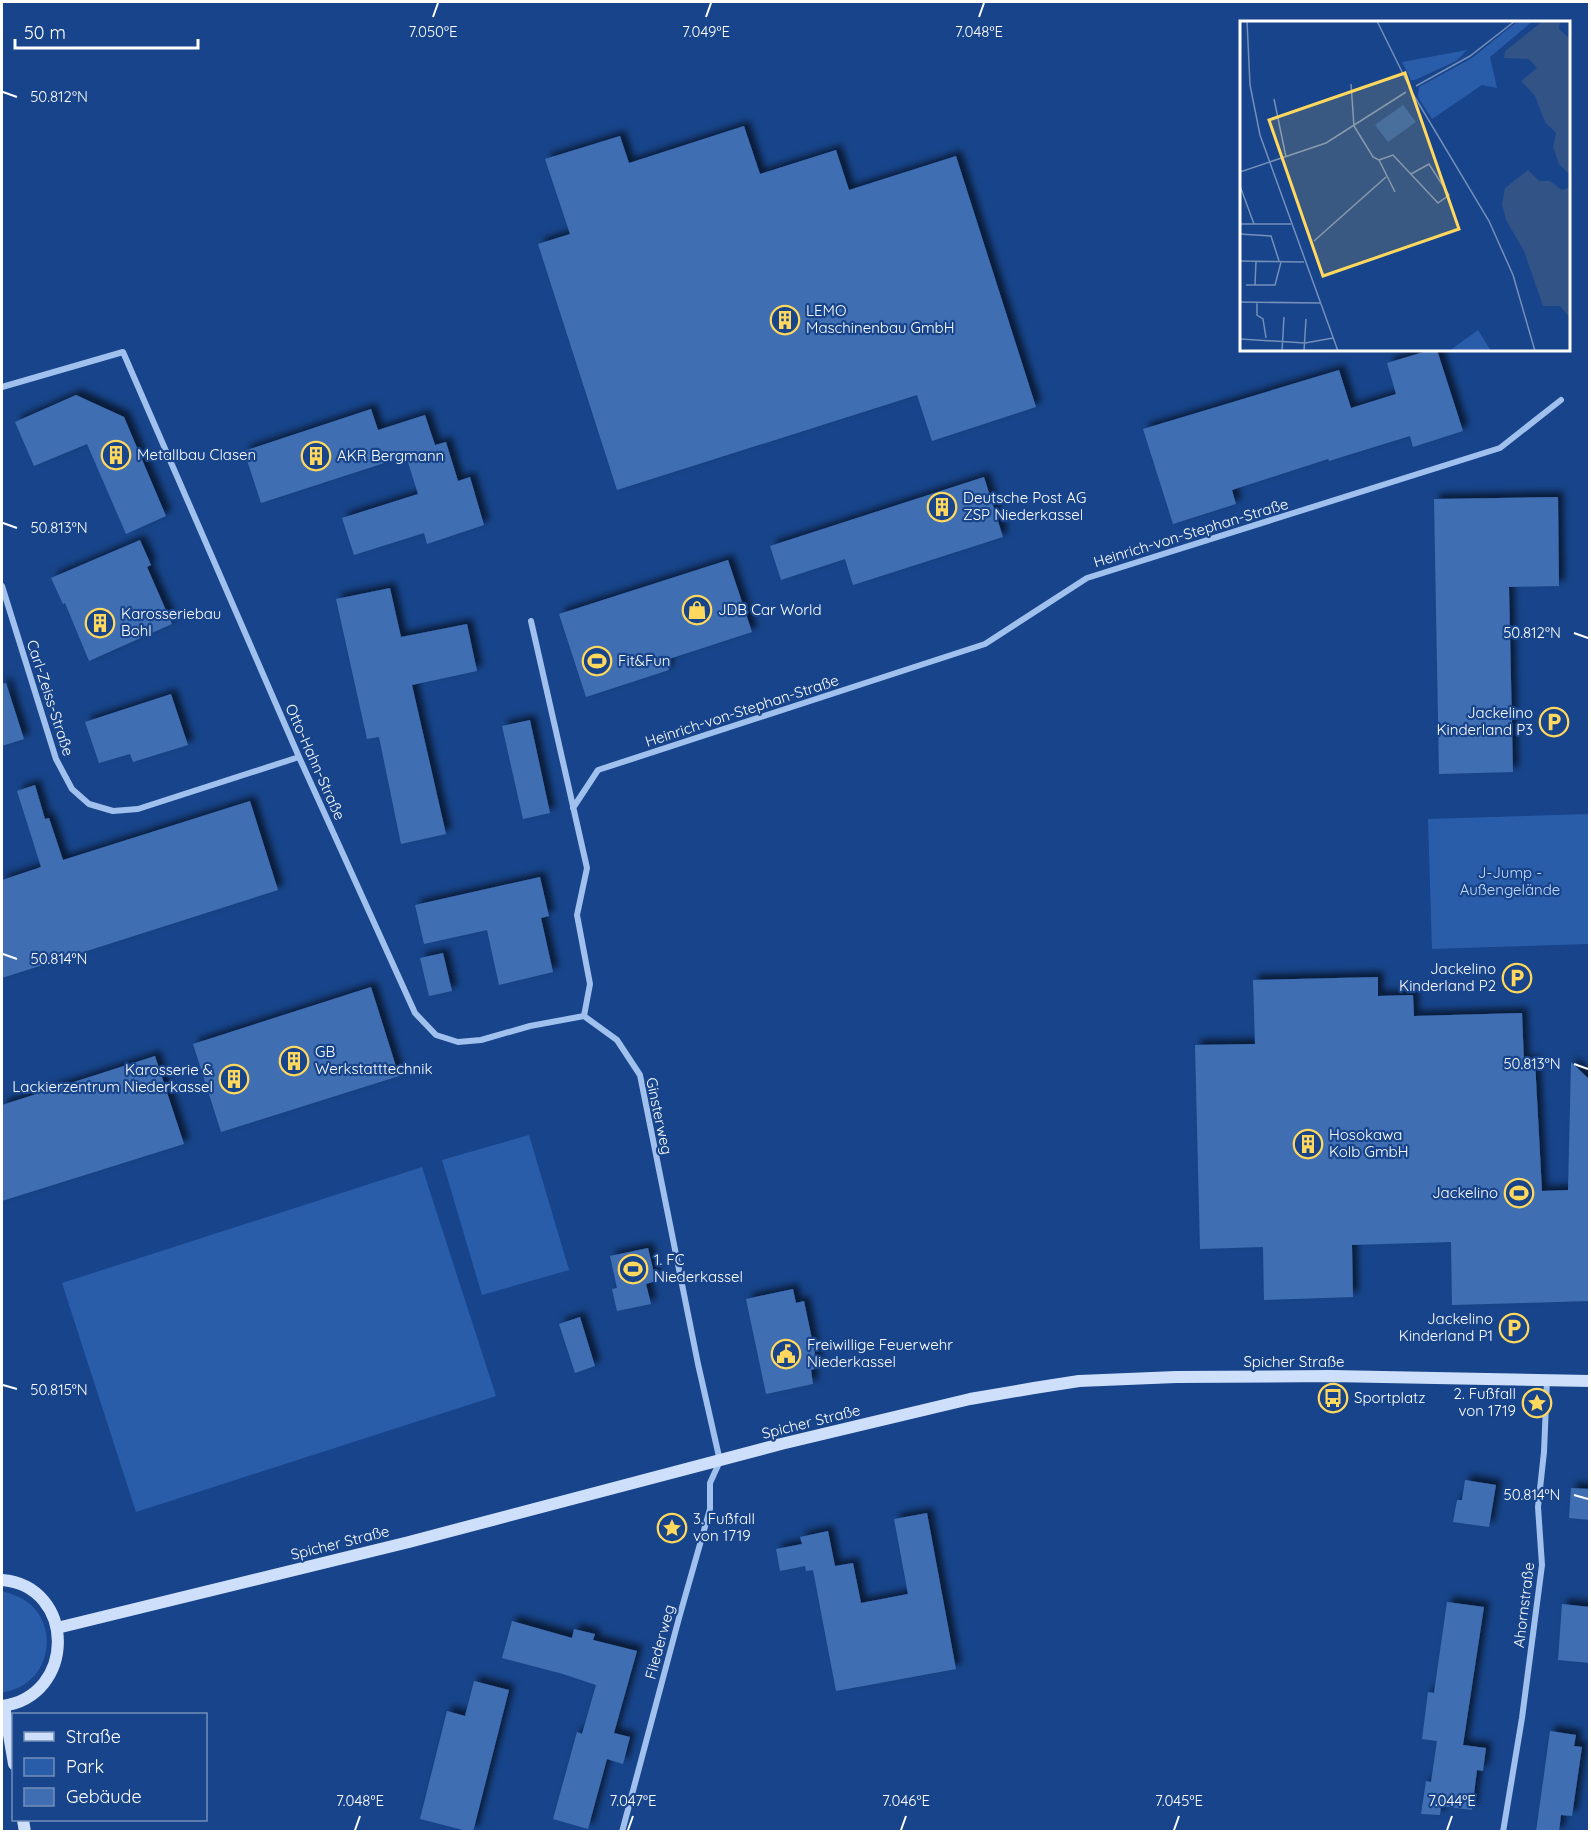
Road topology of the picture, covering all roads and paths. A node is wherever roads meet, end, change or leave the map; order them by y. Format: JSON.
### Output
{"nodes":[{"id":1,"x":2,"y":387,"type":"edge"},
{"id":2,"x":1561,"y":400,"type":"dead end"},
{"id":3,"x":2,"y":586,"type":"edge"},
{"id":4,"x":531,"y":621,"type":"dead end"},
{"id":5,"x":299,"y":757,"type":"junction"},
{"id":6,"x":573,"y":808,"type":"junction"},
{"id":7,"x":584,"y":1016,"type":"junction"},
{"id":8,"x":1547,"y":1380,"type":"junction"},
{"id":9,"x":1590,"y":1381,"type":"edge"},
{"id":10,"x":720,"y":1461,"type":"junction"},
{"id":11,"x":2,"y":1580,"type":"edge"},
{"id":12,"x":57,"y":1628,"type":"junction"},
{"id":13,"x":3,"y":1706,"type":"edge"},
{"id":14,"x":12,"y":1753,"type":"edge"},
{"id":15,"x":622,"y":1832,"type":"edge"},
{"id":16,"x":1503,"y":1832,"type":"edge"}],
"edges":[{"from":1,"to":5,"type":"street","name":"Otto-Hahn-Straße"},
{"from":2,"to":6,"type":"street","name":"Heinrich-von-Stephan-Straße"},
{"from":3,"to":5,"type":"street","name":"Carl-Zeiss-Straße"},
{"from":4,"to":6,"type":"street"},
{"from":5,"to":7,"type":"street","name":"Otto-Hahn-Straße"},
{"from":6,"to":7,"type":"street"},
{"from":7,"to":10,"type":"street","name":"Ginsterweg"},
{"from":8,"to":9,"type":"street","name":"Spicher Straße"},
{"from":8,"to":10,"type":"street","name":"Spicher Straße"},
{"from":8,"to":16,"type":"street","name":"Ahornstraße"},
{"from":10,"to":12,"type":"street","name":"Spicher Straße"},
{"from":10,"to":15,"type":"street","name":"Fliederweg"},
{"from":11,"to":12,"type":"street"},
{"from":12,"to":13,"type":"street"},
{"from":13,"to":14,"type":"street"}]}
